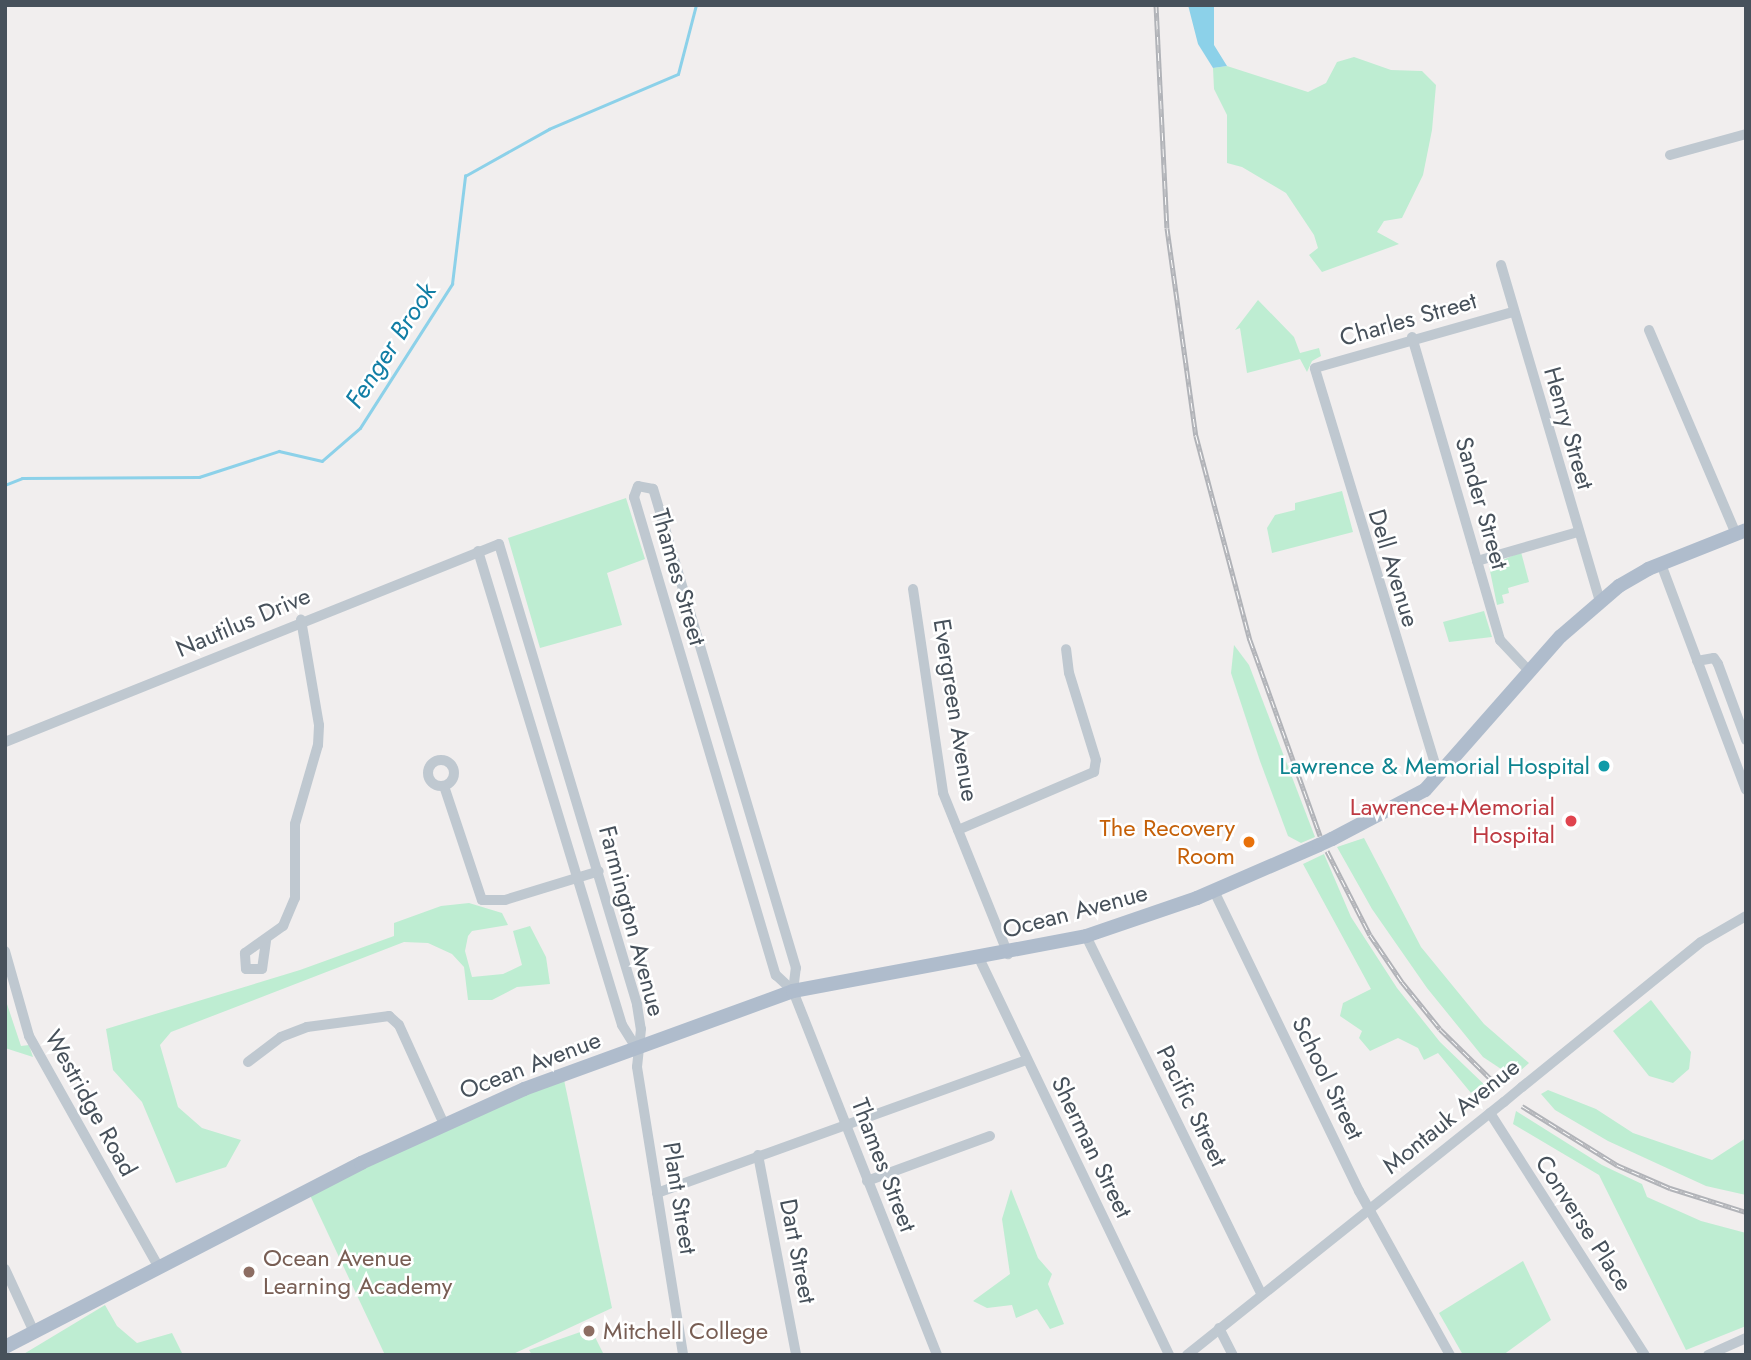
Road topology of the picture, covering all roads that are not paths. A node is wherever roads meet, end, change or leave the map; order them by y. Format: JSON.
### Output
{"nodes":[{"id":1,"x":1746,"y":134,"type":"edge"},
{"id":2,"x":1670,"y":155,"type":"dead end"},
{"id":3,"x":1501,"y":265,"type":"dead end"},
{"id":4,"x":1513,"y":312,"type":"junction"},
{"id":5,"x":1648,"y":330,"type":"dead end"},
{"id":6,"x":1412,"y":337,"type":"junction"},
{"id":7,"x":1315,"y":368,"type":"joint"},
{"id":8,"x":1578,"y":532,"type":"junction"},
{"id":9,"x":1741,"y":532,"type":"edge"},
{"id":10,"x":499,"y":544,"type":"joint"},
{"id":11,"x":478,"y":551,"type":"junction"},
{"id":12,"x":1477,"y":561,"type":"junction"},
{"id":13,"x":1661,"y":564,"type":"junction"},
{"id":14,"x":914,"y":589,"type":"dead end"},
{"id":15,"x":1600,"y":601,"type":"junction"},
{"id":16,"x":301,"y":620,"type":"junction"},
{"id":17,"x":1066,"y":649,"type":"dead end"},
{"id":18,"x":702,"y":656,"type":"junction"},
{"id":19,"x":1697,"y":661,"type":"junction"},
{"id":20,"x":682,"y":663,"type":"junction"},
{"id":21,"x":1529,"y":671,"type":"junction"},
{"id":22,"x":1746,"y":740,"type":"edge"},
{"id":23,"x":5,"y":742,"type":"edge"},
{"id":24,"x":1438,"y":777,"type":"junction"},
{"id":25,"x":444,"y":786,"type":"dead end"},
{"id":26,"x":1746,"y":790,"type":"edge"},
{"id":27,"x":958,"y":830,"type":"junction"},
{"id":28,"x":761,"y":849,"type":"junction"},
{"id":29,"x":739,"y":855,"type":"junction"},
{"id":30,"x":599,"y":872,"type":"junction"},
{"id":31,"x":577,"y":878,"type":"junction"},
{"id":32,"x":1214,"y":891,"type":"junction"},
{"id":33,"x":1746,"y":916,"type":"edge"},
{"id":34,"x":1086,"y":936,"type":"junction"},
{"id":35,"x":266,"y":941,"type":"dead end"},
{"id":36,"x":5,"y":951,"type":"edge"},
{"id":37,"x":1008,"y":954,"type":"junction"},
{"id":38,"x":979,"y":958,"type":"junction"},
{"id":39,"x":793,"y":991,"type":"junction"},
{"id":40,"x":637,"y":1048,"type":"junction"},
{"id":41,"x":1027,"y":1060,"type":"junction"},
{"id":42,"x":248,"y":1062,"type":"dead end"},
{"id":43,"x":1490,"y":1113,"type":"junction"},
{"id":44,"x":444,"y":1124,"type":"junction"},
{"id":45,"x":845,"y":1124,"type":"junction"},
{"id":46,"x":990,"y":1136,"type":"dead end"},
{"id":47,"x":758,"y":1155,"type":"junction"},
{"id":48,"x":867,"y":1181,"type":"junction"},
{"id":49,"x":657,"y":1193,"type":"junction"},
{"id":50,"x":1369,"y":1209,"type":"junction"},
{"id":51,"x":159,"y":1268,"type":"junction"},
{"id":52,"x":5,"y":1269,"type":"edge"},
{"id":53,"x":1261,"y":1294,"type":"junction"},
{"id":54,"x":1219,"y":1328,"type":"junction"},
{"id":55,"x":34,"y":1332,"type":"junction"},
{"id":56,"x":1746,"y":1338,"type":"edge"},
{"id":57,"x":5,"y":1347,"type":"edge"},
{"id":58,"x":683,"y":1355,"type":"edge"},
{"id":59,"x":796,"y":1355,"type":"edge"},
{"id":60,"x":937,"y":1355,"type":"edge"},
{"id":61,"x":1169,"y":1355,"type":"edge"},
{"id":62,"x":1187,"y":1355,"type":"edge"},
{"id":63,"x":1233,"y":1355,"type":"edge"},
{"id":64,"x":1450,"y":1355,"type":"edge"},
{"id":65,"x":1644,"y":1355,"type":"edge"},
{"id":66,"x":1708,"y":1355,"type":"edge"}],
"edges":[{"from":1,"to":2,"type":"street"},
{"from":3,"to":4,"type":"street","name":"Henry Street"},
{"from":4,"to":6,"type":"street","name":"Charles Street"},
{"from":4,"to":8,"type":"street","name":"Henry Street"},
{"from":5,"to":9,"type":"street"},
{"from":6,"to":7,"type":"street","name":"Charles Street"},
{"from":6,"to":12,"type":"street","name":"Sander Street"},
{"from":7,"to":24,"type":"street","name":"Dell Avenue"},
{"from":8,"to":12,"type":"street"},
{"from":8,"to":15,"type":"street","name":"Henry Street"},
{"from":9,"to":13,"type":"main road","name":"Ocean Avenue"},
{"from":10,"to":11,"type":"street","name":"Nautilus Drive"},
{"from":10,"to":30,"type":"street","name":"Farmington Avenue"},
{"from":11,"to":16,"type":"street","name":"Nautilus Drive"},
{"from":11,"to":31,"type":"street","name":"Farmington Avenue"},
{"from":12,"to":21,"type":"street","name":"Sander Street"},
{"from":13,"to":15,"type":"main road","name":"Ocean Avenue"},
{"from":13,"to":19,"type":"street"},
{"from":14,"to":27,"type":"street","name":"Evergreen Avenue"},
{"from":15,"to":21,"type":"main road","name":"Ocean Avenue"},
{"from":16,"to":23,"type":"street","name":"Nautilus Drive"},
{"from":16,"to":35,"type":"street"},
{"from":17,"to":27,"type":"street"},
{"from":18,"to":20,"type":"street","name":"Thames Street"},
{"from":18,"to":20,"type":"street","name":"Thames Street"},
{"from":18,"to":28,"type":"street","name":"Thames Street"},
{"from":19,"to":22,"type":"street"},
{"from":19,"to":26,"type":"street"},
{"from":20,"to":29,"type":"street","name":"Thames Street"},
{"from":21,"to":24,"type":"main road","name":"Ocean Avenue"},
{"from":24,"to":32,"type":"main road","name":"Ocean Avenue"},
{"from":25,"to":31,"type":"street"},
{"from":27,"to":37,"type":"street","name":"Evergreen Avenue"},
{"from":28,"to":29,"type":"street"},
{"from":28,"to":39,"type":"street","name":"Thames Street"},
{"from":29,"to":39,"type":"street","name":"Thames Street"},
{"from":30,"to":31,"type":"street"},
{"from":30,"to":40,"type":"street","name":"Farmington Avenue"},
{"from":31,"to":40,"type":"street","name":"Farmington Avenue"},
{"from":32,"to":34,"type":"main road","name":"Ocean Avenue"},
{"from":32,"to":50,"type":"street","name":"School Street"},
{"from":33,"to":43,"type":"street","name":"Montauk Avenue","bridge":true},
{"from":34,"to":37,"type":"main road","name":"Ocean Avenue"},
{"from":34,"to":53,"type":"street","name":"Pacific Street"},
{"from":36,"to":51,"type":"street","name":"Westridge Road"},
{"from":37,"to":38,"type":"main road","name":"Ocean Avenue"},
{"from":38,"to":39,"type":"main road","name":"Ocean Avenue"},
{"from":38,"to":41,"type":"street","name":"Sherman Street"},
{"from":39,"to":40,"type":"main road","name":"Ocean Avenue"},
{"from":39,"to":45,"type":"street","name":"Thames Street"},
{"from":40,"to":44,"type":"main road","name":"Ocean Avenue"},
{"from":40,"to":49,"type":"street","name":"Plant Street"},
{"from":41,"to":45,"type":"street"},
{"from":41,"to":61,"type":"street","name":"Sherman Street"},
{"from":42,"to":44,"type":"street","name":"Ocean Avenue"},
{"from":43,"to":50,"type":"street","name":"Montauk Avenue"},
{"from":43,"to":65,"type":"street","name":"Converse Place"},
{"from":44,"to":51,"type":"main road","name":"Ocean Avenue"},
{"from":45,"to":47,"type":"street"},
{"from":45,"to":48,"type":"street","name":"Thames Street"},
{"from":46,"to":48,"type":"street"},
{"from":47,"to":49,"type":"street"},
{"from":47,"to":59,"type":"street","name":"Dart Street"},
{"from":48,"to":60,"type":"street","name":"Thames Street"},
{"from":49,"to":58,"type":"street","name":"Plant Street"},
{"from":50,"to":53,"type":"street","name":"Montauk Avenue"},
{"from":50,"to":64,"type":"street","name":"School Street"},
{"from":51,"to":55,"type":"main road","name":"Ocean Avenue"},
{"from":52,"to":55,"type":"street"},
{"from":53,"to":54,"type":"street","name":"Montauk Avenue"},
{"from":54,"to":62,"type":"street","name":"Montauk Avenue"},
{"from":54,"to":63,"type":"street"},
{"from":55,"to":57,"type":"main road","name":"Ocean Avenue"},
{"from":56,"to":66,"type":"street"}]}
